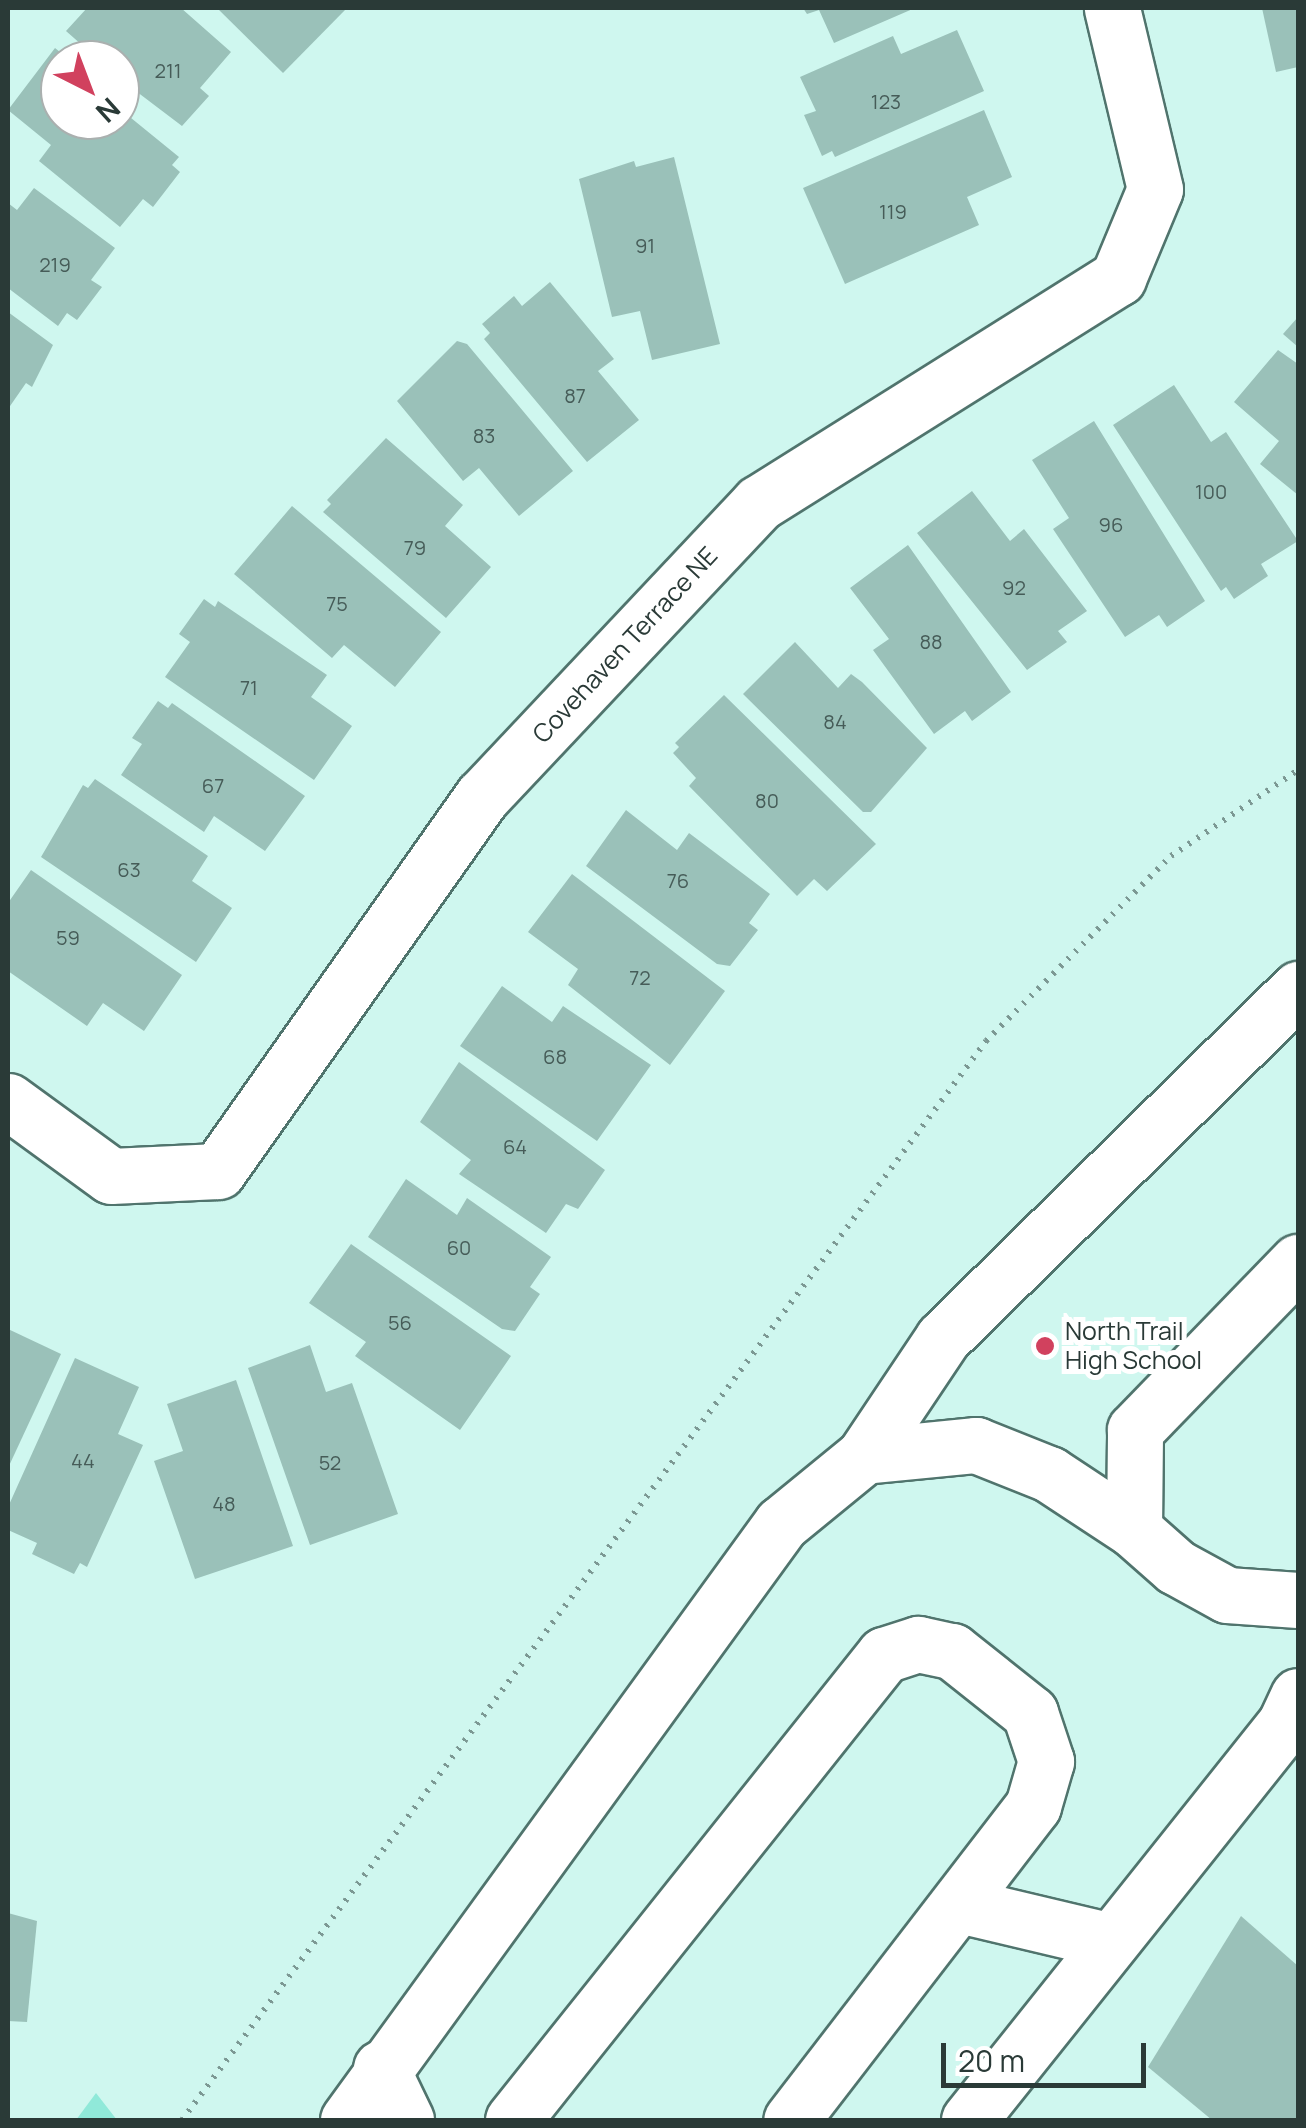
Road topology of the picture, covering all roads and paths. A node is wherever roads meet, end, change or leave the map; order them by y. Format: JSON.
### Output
{"nodes":[{"id":1,"x":1112,"y":8,"type":"edge"},
{"id":2,"x":1298,"y":770,"type":"edge"},
{"id":3,"x":1298,"y":989,"type":"edge"},
{"id":4,"x":8,"y":1101,"type":"edge"},
{"id":5,"x":1298,"y":1262,"type":"edge"},
{"id":6,"x":864,"y":1456,"type":"junction"},
{"id":7,"x":1134,"y":1530,"type":"junction"},
{"id":8,"x":1298,"y":1600,"type":"edge"},
{"id":9,"x":1298,"y":1696,"type":"edge"},
{"id":10,"x":960,"y":1905,"type":"junction"},
{"id":11,"x":1112,"y":1941,"type":"junction"},
{"id":12,"x":381,"y":2068,"type":"junction"},
{"id":13,"x":182,"y":2120,"type":"edge"},
{"id":14,"x":348,"y":2120,"type":"edge"},
{"id":15,"x":406,"y":2120,"type":"edge"},
{"id":16,"x":513,"y":2120,"type":"edge"},
{"id":17,"x":790,"y":2120,"type":"edge"},
{"id":18,"x":969,"y":2120,"type":"edge"}],
"edges":[{"from":1,"to":4,"type":"street","name":"Covehaven Terrace NE"},
{"from":2,"to":13,"type":"path"},
{"from":3,"to":6,"type":"street"},
{"from":5,"to":7,"type":"street"},
{"from":6,"to":7,"type":"street"},
{"from":6,"to":12,"type":"street"},
{"from":7,"to":8,"type":"street"},
{"from":9,"to":11,"type":"street"},
{"from":10,"to":11,"type":"street"},
{"from":10,"to":16,"type":"street"},
{"from":10,"to":17,"type":"street"},
{"from":11,"to":18,"type":"street"},
{"from":12,"to":14,"type":"street"},
{"from":12,"to":15,"type":"street"}]}
